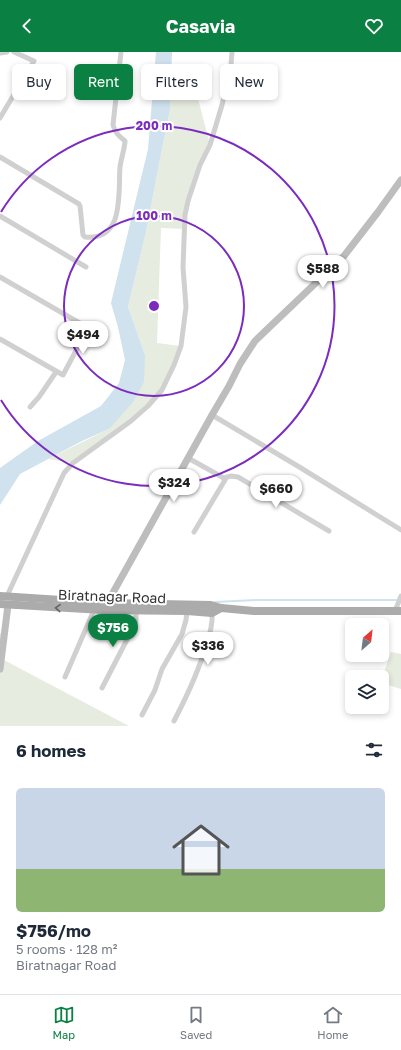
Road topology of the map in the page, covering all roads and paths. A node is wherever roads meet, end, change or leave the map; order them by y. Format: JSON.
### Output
{"nodes":[{"id":1,"x":7,"y":52,"type":"edge"},
{"id":2,"x":14,"y":52,"type":"edge"},
{"id":3,"x":121,"y":52,"type":"edge"},
{"id":4,"x":232,"y":52,"type":"edge"},
{"id":5,"x":0,"y":53,"type":"edge"},
{"id":6,"x":0,"y":118,"type":"edge"},
{"id":7,"x":2,"y":158,"type":"edge"},
{"id":8,"x":0,"y":165,"type":"edge"},
{"id":9,"x":401,"y":180,"type":"edge"},
{"id":10,"x":0,"y":216,"type":"edge"},
{"id":11,"x":86,"y":267,"type":"dead end"},
{"id":12,"x":0,"y":277,"type":"edge"},
{"id":13,"x":88,"y":328,"type":"junction"},
{"id":14,"x":98,"y":332,"type":"dead end"},
{"id":15,"x":0,"y":339,"type":"edge"},
{"id":16,"x":56,"y":372,"type":"junction"},
{"id":17,"x":30,"y":406,"type":"dead end"},
{"id":18,"x":212,"y":415,"type":"junction"},
{"id":19,"x":188,"y":458,"type":"junction"},
{"id":20,"x":224,"y":478,"type":"junction"},
{"id":21,"x":401,"y":530,"type":"edge"},
{"id":22,"x":329,"y":531,"type":"dead end"},
{"id":23,"x":194,"y":532,"type":"dead end"},
{"id":24,"x":401,"y":596,"type":"edge"},
{"id":25,"x":4,"y":600,"type":"edge"},
{"id":26,"x":107,"y":603,"type":"junction"},
{"id":27,"x":212,"y":609,"type":"junction"},
{"id":28,"x":98,"y":610,"type":"junction"},
{"id":29,"x":136,"y":611,"type":"junction"},
{"id":30,"x":187,"y":611,"type":"junction"},
{"id":31,"x":398,"y":611,"type":"edge"},
{"id":32,"x":0,"y":669,"type":"edge"},
{"id":33,"x":65,"y":677,"type":"dead end"},
{"id":34,"x":102,"y":688,"type":"dead end"},
{"id":35,"x":142,"y":715,"type":"dead end"},
{"id":36,"x":174,"y":721,"type":"dead end"}],
"edges":[{"from":1,"to":5,"type":"street"},
{"from":2,"to":6,"type":"street"},
{"from":3,"to":7,"type":"street"},
{"from":4,"to":25,"type":"street"},
{"from":7,"to":8,"type":"street"},
{"from":9,"to":18,"type":"street"},
{"from":10,"to":11,"type":"street"},
{"from":12,"to":13,"type":"street"},
{"from":13,"to":14,"type":"street"},
{"from":13,"to":16,"type":"street"},
{"from":15,"to":16,"type":"street"},
{"from":16,"to":17,"type":"street"},
{"from":18,"to":19,"type":"street"},
{"from":18,"to":21,"type":"street"},
{"from":19,"to":20,"type":"street"},
{"from":19,"to":26,"type":"street"},
{"from":20,"to":22,"type":"street"},
{"from":20,"to":23,"type":"street"},
{"from":24,"to":31,"type":"street"},
{"from":25,"to":26,"type":"main road","name":"Biratnagar Road"},
{"from":28,"to":25,"type":"main road","name":"Biratnagar Road","one_way":true},
{"from":25,"to":32,"type":"street"},
{"from":26,"to":27,"type":"main road","name":"Biratnagar Road"},
{"from":26,"to":28,"type":"street"},
{"from":27,"to":30,"type":"main road","name":"Biratnagar Road"},
{"from":27,"to":31,"type":"main road"},
{"from":27,"to":36,"type":"street"},
{"from":28,"to":29,"type":"main road","name":"Biratnagar Road"},
{"from":28,"to":33,"type":"street"},
{"from":29,"to":30,"type":"main road","name":"Biratnagar Road"},
{"from":29,"to":34,"type":"street"},
{"from":30,"to":35,"type":"street"}]}
